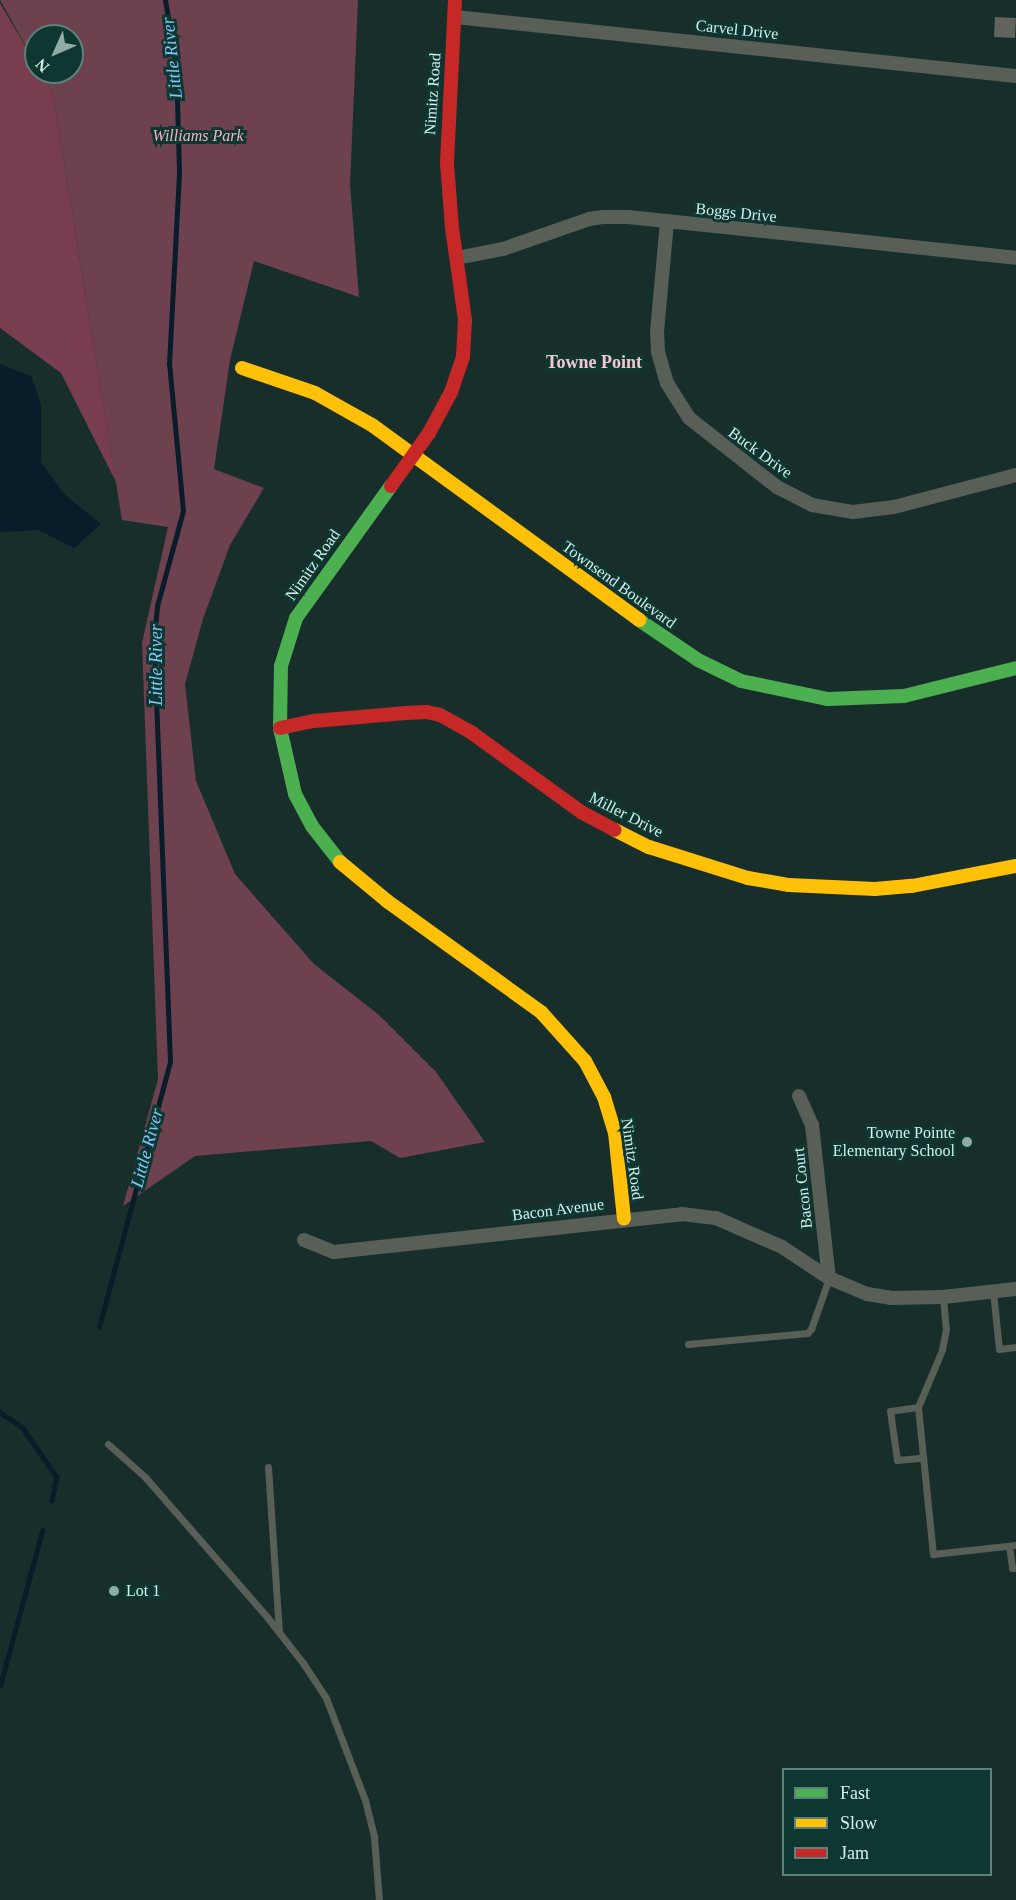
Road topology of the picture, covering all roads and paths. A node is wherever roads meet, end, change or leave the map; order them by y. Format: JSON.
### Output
{"nodes":[{"id":1,"x":455,"y":0,"type":"edge"},
{"id":2,"x":455,"y":17,"type":"junction"},
{"id":3,"x":1016,"y":76,"type":"edge"},
{"id":4,"x":667,"y":222,"type":"junction"},
{"id":5,"x":457,"y":258,"type":"junction"},
{"id":6,"x":1016,"y":258,"type":"edge"},
{"id":7,"x":242,"y":369,"type":"dead end"},
{"id":8,"x":414,"y":455,"type":"junction"},
{"id":9,"x":1016,"y":476,"type":"edge"},
{"id":10,"x":1016,"y":668,"type":"edge"},
{"id":11,"x":280,"y":728,"type":"junction"},
{"id":12,"x":1016,"y":866,"type":"edge"},
{"id":13,"x":799,"y":1096,"type":"dead end"},
{"id":14,"x":624,"y":1219,"type":"junction"},
{"id":15,"x":304,"y":1240,"type":"dead end"},
{"id":16,"x":829,"y":1278,"type":"junction"},
{"id":17,"x":1016,"y":1289,"type":"edge"},
{"id":18,"x":993,"y":1292,"type":"junction"},
{"id":19,"x":943,"y":1297,"type":"junction"},
{"id":20,"x":688,"y":1344,"type":"dead end"},
{"id":21,"x":1016,"y":1347,"type":"edge"},
{"id":22,"x":918,"y":1407,"type":"junction"},
{"id":23,"x":108,"y":1444,"type":"dead end"},
{"id":24,"x":922,"y":1458,"type":"junction"},
{"id":25,"x":268,"y":1467,"type":"dead end"},
{"id":26,"x":1012,"y":1545,"type":"edge"},
{"id":27,"x":1016,"y":1568,"type":"edge"},
{"id":28,"x":279,"y":1632,"type":"junction"},
{"id":29,"x":379,"y":1900,"type":"edge"}],
"edges":[{"from":1,"to":2,"type":"street","name":"Nimitz Road"},
{"from":2,"to":3,"type":"street","name":"Carvel Drive"},
{"from":2,"to":5,"type":"street","name":"Nimitz Road"},
{"from":4,"to":5,"type":"street","name":"Boggs Drive"},
{"from":4,"to":6,"type":"street","name":"Boggs Drive"},
{"from":4,"to":9,"type":"street","name":"Buck Drive"},
{"from":5,"to":8,"type":"street","name":"Nimitz Road"},
{"from":7,"to":8,"type":"street","name":"Townsend Boulevard"},
{"from":8,"to":10,"type":"street","name":"Townsend Boulevard"},
{"from":8,"to":11,"type":"street","name":"Nimitz Road"},
{"from":11,"to":12,"type":"street","name":"Miller Drive"},
{"from":11,"to":14,"type":"street","name":"Nimitz Road"},
{"from":13,"to":16,"type":"street","name":"Bacon Court"},
{"from":14,"to":15,"type":"street","name":"Bacon Avenue"},
{"from":14,"to":16,"type":"street","name":"Bacon Avenue"},
{"from":16,"to":19,"type":"street","name":"Bacon Avenue"},
{"from":16,"to":20,"type":"lane"},
{"from":17,"to":18,"type":"street","name":"Bacon Avenue"},
{"from":18,"to":19,"type":"street","name":"Bacon Avenue"},
{"from":18,"to":21,"type":"lane"},
{"from":19,"to":22,"type":"lane"},
{"from":22,"to":24,"type":"lane"},
{"from":22,"to":24,"type":"lane"},
{"from":23,"to":28,"type":"lane"},
{"from":24,"to":26,"type":"lane"},
{"from":25,"to":28,"type":"lane"},
{"from":26,"to":27,"type":"lane"},
{"from":28,"to":29,"type":"lane"}]}
